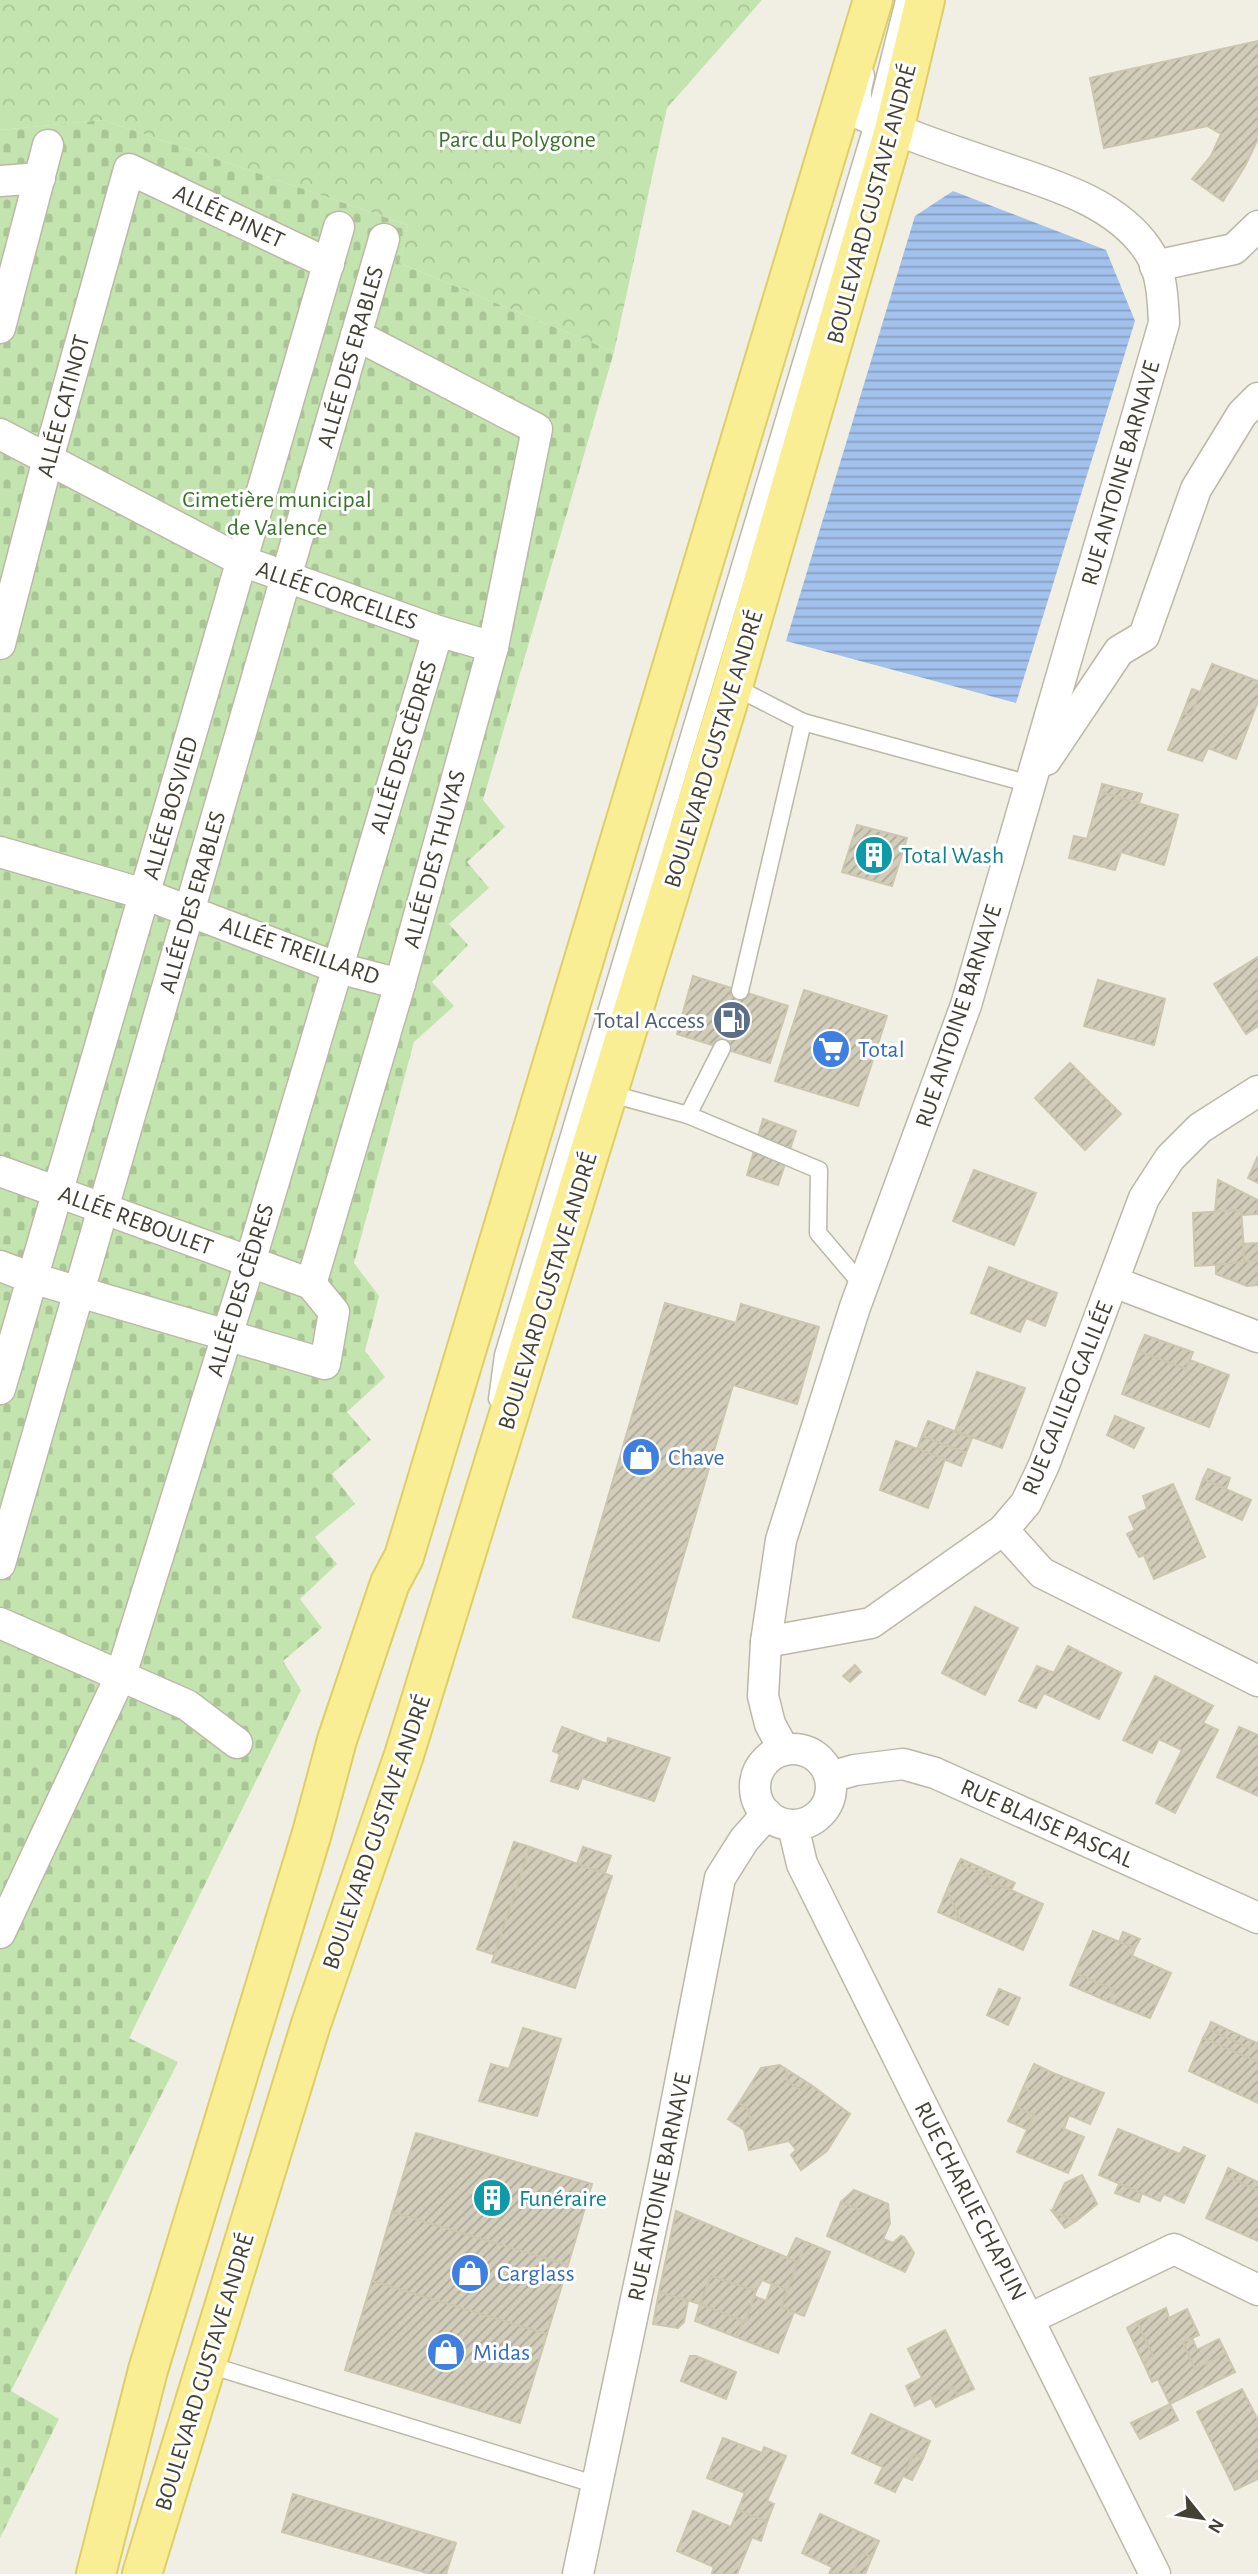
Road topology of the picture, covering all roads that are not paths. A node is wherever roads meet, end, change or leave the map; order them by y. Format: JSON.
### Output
{"nodes":[{"id":1,"x":873,"y":0,"type":"edge"},
{"id":2,"x":880,"y":0,"type":"edge"},
{"id":3,"x":904,"y":0,"type":"edge"},
{"id":4,"x":925,"y":0,"type":"edge"},
{"id":5,"x":884,"y":125,"type":"junction"},
{"id":6,"x":48,"y":145,"type":"dead end"},
{"id":7,"x":129,"y":169,"type":"joint"},
{"id":8,"x":40,"y":178,"type":"junction"},
{"id":9,"x":0,"y":181,"type":"edge"},
{"id":10,"x":1258,"y":226,"type":"edge"},
{"id":11,"x":339,"y":227,"type":"dead end"},
{"id":12,"x":384,"y":240,"type":"dead end"},
{"id":13,"x":329,"y":264,"type":"junction"},
{"id":14,"x":1155,"y":266,"type":"junction"},
{"id":15,"x":0,"y":328,"type":"edge"},
{"id":16,"x":356,"y":335,"type":"junction"},
{"id":17,"x":1258,"y":398,"type":"edge"},
{"id":18,"x":0,"y":434,"type":"edge"},
{"id":19,"x":48,"y":459,"type":"junction"},
{"id":20,"x":242,"y":561,"type":"junction"},
{"id":21,"x":286,"y":578,"type":"junction"},
{"id":22,"x":438,"y":631,"type":"junction"},
{"id":23,"x":0,"y":644,"type":"edge"},
{"id":24,"x":493,"y":647,"type":"junction"},
{"id":25,"x":733,"y":686,"type":"junction"},
{"id":26,"x":803,"y":722,"type":"junction"},
{"id":27,"x":1030,"y":784,"type":"junction"},
{"id":28,"x":0,"y":852,"type":"edge"},
{"id":29,"x":144,"y":894,"type":"junction"},
{"id":30,"x":190,"y":911,"type":"junction"},
{"id":31,"x":338,"y":968,"type":"junction"},
{"id":32,"x":400,"y":984,"type":"junction"},
{"id":33,"x":740,"y":990,"type":"dead end"},
{"id":34,"x":722,"y":1048,"type":"dead end"},
{"id":35,"x":1258,"y":1091,"type":"edge"},
{"id":36,"x":608,"y":1093,"type":"junction"},
{"id":37,"x":688,"y":1115,"type":"junction"},
{"id":38,"x":0,"y":1171,"type":"edge"},
{"id":39,"x":58,"y":1191,"type":"junction"},
{"id":40,"x":105,"y":1208,"type":"junction"},
{"id":41,"x":250,"y":1262,"type":"junction"},
{"id":42,"x":0,"y":1266,"type":"edge"},
{"id":43,"x":33,"y":1278,"type":"junction"},
{"id":44,"x":1114,"y":1282,"type":"junction"},
{"id":45,"x":311,"y":1284,"type":"junction"},
{"id":46,"x":863,"y":1286,"type":"junction"},
{"id":47,"x":79,"y":1291,"type":"junction"},
{"id":48,"x":226,"y":1334,"type":"junction"},
{"id":49,"x":1258,"y":1337,"type":"edge"},
{"id":50,"x":0,"y":1389,"type":"edge"},
{"id":51,"x":481,"y":1505,"type":"junction"},
{"id":52,"x":1003,"y":1530,"type":"junction"},
{"id":53,"x":0,"y":1564,"type":"edge"},
{"id":54,"x":0,"y":1623,"type":"edge"},
{"id":55,"x":766,"y":1642,"type":"junction"},
{"id":56,"x":121,"y":1675,"type":"junction"},
{"id":57,"x":1258,"y":1681,"type":"edge"},
{"id":58,"x":237,"y":1743,"type":"dead end"},
{"id":59,"x":784,"y":1750,"type":"junction"},
{"id":60,"x":830,"y":1777,"type":"junction"},
{"id":61,"x":780,"y":1820,"type":"junction"},
{"id":62,"x":1258,"y":1918,"type":"edge"},
{"id":63,"x":0,"y":1933,"type":"edge"},
{"id":64,"x":1258,"y":2290,"type":"edge"},
{"id":65,"x":1029,"y":2319,"type":"junction"},
{"id":66,"x":206,"y":2364,"type":"junction"},
{"id":67,"x":597,"y":2485,"type":"junction"},
{"id":68,"x":96,"y":2574,"type":"edge"},
{"id":69,"x":142,"y":2574,"type":"edge"},
{"id":70,"x":578,"y":2574,"type":"edge"},
{"id":71,"x":1156,"y":2574,"type":"edge"}],
"edges":[{"from":1,"to":68,"type":"main road","name":"BOULEVARD GUSTAVE ANDRÉ"},
{"from":2,"to":5,"type":"street"},
{"from":3,"to":5,"type":"lane"},
{"from":4,"to":5,"type":"main road","name":"BOULEVARD GUSTAVE ANDRÉ"},
{"from":5,"to":14,"type":"street","name":"RUE ANTOINE BARNAVE"},
{"from":5,"to":25,"type":"main road","name":"BOULEVARD GUSTAVE ANDRÉ"},
{"from":5,"to":51,"type":"lane"},
{"from":6,"to":8,"type":"street"},
{"from":7,"to":13,"type":"street","name":"ALLÉE PINET"},
{"from":7,"to":19,"type":"street","name":"ALLÉE CATINOT"},
{"from":8,"to":9,"type":"street"},
{"from":8,"to":15,"type":"street"},
{"from":10,"to":14,"type":"street"},
{"from":11,"to":13,"type":"street","name":"ALLÉE BOSVIED"},
{"from":12,"to":16,"type":"street","name":"ALLÉE DES ERABLES"},
{"from":13,"to":20,"type":"street","name":"ALLÉE BOSVIED"},
{"from":14,"to":27,"type":"street","name":"RUE ANTOINE BARNAVE"},
{"from":16,"to":21,"type":"street","name":"ALLÉE DES ERABLES"},
{"from":16,"to":24,"type":"street","name":"ALLÉE DES THUYAS"},
{"from":17,"to":27,"type":"street"},
{"from":18,"to":19,"type":"street","name":"ALLÉE CORCELLES"},
{"from":19,"to":20,"type":"street","name":"ALLÉE CORCELLES"},
{"from":19,"to":23,"type":"street","name":"ALLÉE CATINOT"},
{"from":20,"to":21,"type":"street","name":"ALLÉE CORCELLES"},
{"from":20,"to":29,"type":"street","name":"ALLÉE BOSVIED"},
{"from":21,"to":22,"type":"street","name":"ALLÉE CORCELLES"},
{"from":21,"to":30,"type":"street","name":"ALLÉE DES ERABLES"},
{"from":22,"to":24,"type":"street","name":"ALLÉE CORCELLES"},
{"from":22,"to":31,"type":"street","name":"ALLÉE DES CÈDRES"},
{"from":24,"to":32,"type":"street","name":"ALLÉE DES THUYAS"},
{"from":25,"to":26,"type":"lane"},
{"from":25,"to":36,"type":"main road","name":"BOULEVARD GUSTAVE ANDRÉ"},
{"from":26,"to":27,"type":"lane"},
{"from":26,"to":33,"type":"lane"},
{"from":27,"to":46,"type":"street","name":"RUE ANTOINE BARNAVE"},
{"from":28,"to":29,"type":"street","name":"ALLÉE TREILLARD"},
{"from":29,"to":30,"type":"street","name":"ALLÉE TREILLARD"},
{"from":29,"to":39,"type":"street","name":"ALLÉE BOSVIED"},
{"from":30,"to":31,"type":"street","name":"ALLÉE TREILLARD"},
{"from":30,"to":40,"type":"street","name":"ALLÉE DES ERABLES"},
{"from":31,"to":32,"type":"street","name":"ALLÉE TREILLARD"},
{"from":31,"to":41,"type":"street","name":"ALLÉE DES CÈDRES"},
{"from":32,"to":45,"type":"street","name":"ALLÉE DES THUYAS"},
{"from":34,"to":37,"type":"lane"},
{"from":35,"to":44,"type":"street","name":"RUE GALILEO GALILÉE"},
{"from":36,"to":37,"type":"lane"},
{"from":36,"to":51,"type":"main road","name":"BOULEVARD GUSTAVE ANDRÉ"},
{"from":37,"to":46,"type":"lane"},
{"from":38,"to":39,"type":"street","name":"ALLÉE REBOULET"},
{"from":39,"to":40,"type":"street","name":"ALLÉE REBOULET"},
{"from":39,"to":43,"type":"street","name":"ALLÉE BOSVIED"},
{"from":40,"to":41,"type":"street","name":"ALLÉE REBOULET"},
{"from":40,"to":47,"type":"street","name":"ALLÉE DES ERABLES"},
{"from":41,"to":45,"type":"street","name":"ALLÉE REBOULET"},
{"from":41,"to":48,"type":"street","name":"ALLÉE DES CÈDRES"},
{"from":42,"to":43,"type":"street"},
{"from":43,"to":47,"type":"street"},
{"from":43,"to":50,"type":"street","name":"ALLÉE BOSVIED"},
{"from":44,"to":49,"type":"street"},
{"from":44,"to":52,"type":"street","name":"RUE GALILEO GALILÉE"},
{"from":45,"to":48,"type":"street"},
{"from":46,"to":55,"type":"street","name":"RUE ANTOINE BARNAVE"},
{"from":47,"to":48,"type":"street"},
{"from":47,"to":53,"type":"street","name":"ALLÉE DES ERABLES"},
{"from":48,"to":56,"type":"street","name":"ALLÉE DES CÈDRES"},
{"from":51,"to":66,"type":"main road","name":"BOULEVARD GUSTAVE ANDRÉ"},
{"from":52,"to":55,"type":"street","name":"RUE GALILEO GALILÉE"},
{"from":52,"to":57,"type":"street"},
{"from":54,"to":56,"type":"street"},
{"from":55,"to":59,"type":"street","name":"RUE ANTOINE BARNAVE"},
{"from":56,"to":58,"type":"street"},
{"from":56,"to":63,"type":"street","name":"ALLÉE DES CÈDRES"},
{"from":59,"to":60,"type":"street"},
{"from":59,"to":61,"type":"street"},
{"from":60,"to":61,"type":"street"},
{"from":60,"to":62,"type":"street","name":"RUE BLAISE PASCAL"},
{"from":61,"to":65,"type":"street","name":"RUE CHARLIE CHAPLIN"},
{"from":61,"to":67,"type":"street","name":"RUE ANTOINE BARNAVE"},
{"from":64,"to":65,"type":"street"},
{"from":65,"to":71,"type":"street","name":"RUE CHARLIE CHAPLIN"},
{"from":66,"to":67,"type":"lane"},
{"from":66,"to":69,"type":"main road","name":"BOULEVARD GUSTAVE ANDRÉ"},
{"from":67,"to":70,"type":"street","name":"RUE ANTOINE BARNAVE"}]}
